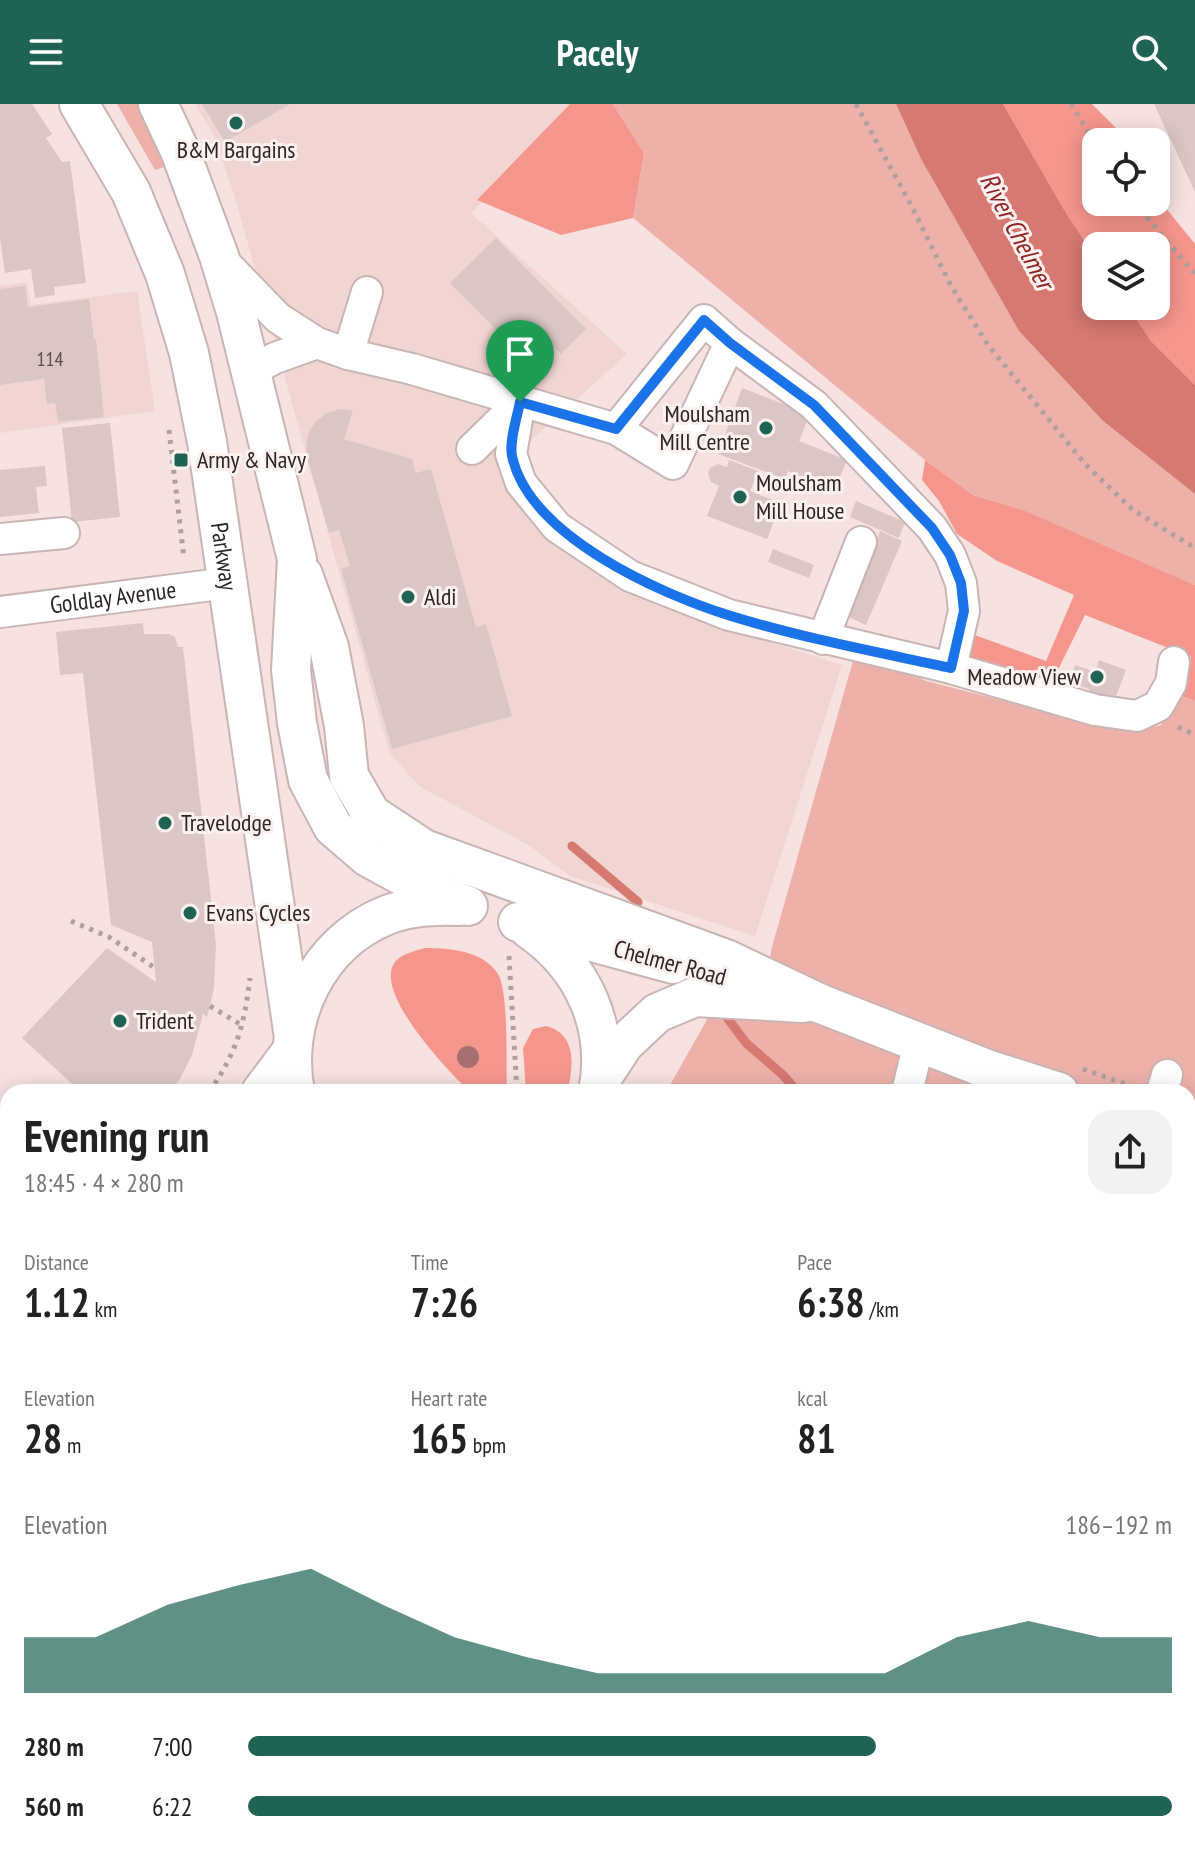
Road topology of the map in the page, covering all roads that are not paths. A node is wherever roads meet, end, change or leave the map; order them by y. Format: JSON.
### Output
{"nodes":[{"id":1,"x":79,"y":104,"type":"edge"},
{"id":2,"x":158,"y":104,"type":"edge"},
{"id":3,"x":219,"y":256,"type":"junction"},
{"id":4,"x":367,"y":292,"type":"dead end"},
{"id":5,"x":317,"y":343,"type":"junction"},
{"id":6,"x":730,"y":343,"type":"junction"},
{"id":7,"x":348,"y":354,"type":"junction"},
{"id":8,"x":249,"y":372,"type":"junction"},
{"id":9,"x":520,"y":402,"type":"junction"},
{"id":10,"x":616,"y":429,"type":"junction"},
{"id":11,"x":472,"y":449,"type":"dead end"},
{"id":12,"x":64,"y":533,"type":"dead end"},
{"id":13,"x":0,"y":539,"type":"edge"},
{"id":14,"x":861,"y":542,"type":"dead end"},
{"id":15,"x":297,"y":559,"type":"junction"},
{"id":16,"x":228,"y":583,"type":"junction"},
{"id":17,"x":0,"y":612,"type":"edge"},
{"id":18,"x":823,"y":639,"type":"junction"},
{"id":19,"x":1174,"y":662,"type":"dead end"},
{"id":20,"x":951,"y":668,"type":"junction"},
{"id":21,"x":468,"y":906,"type":"junction"},
{"id":22,"x":513,"y":934,"type":"junction"},
{"id":23,"x":821,"y":1004,"type":"junction"},
{"id":24,"x":292,"y":1042,"type":"junction"},
{"id":25,"x":919,"y":1043,"type":"junction"},
{"id":26,"x":1068,"y":1079,"type":"edge"},
{"id":27,"x":266,"y":1084,"type":"edge"},
{"id":28,"x":295,"y":1084,"type":"edge"},
{"id":29,"x":600,"y":1084,"type":"edge"},
{"id":30,"x":601,"y":1084,"type":"edge"},
{"id":31,"x":909,"y":1084,"type":"edge"}],
"edges":[{"from":1,"to":16,"type":"main road","name":"Parkway"},
{"from":2,"to":3,"type":"main road"},
{"from":3,"to":5,"type":"street"},
{"from":3,"to":8,"type":"main road"},
{"from":4,"to":7,"type":"street"},
{"from":5,"to":7,"type":"street"},
{"from":5,"to":8,"type":"street"},
{"from":6,"to":10,"type":"street"},
{"from":6,"to":10,"type":"street"},
{"from":6,"to":20,"type":"street"},
{"from":7,"to":9,"type":"street"},
{"from":8,"to":15,"type":"main road"},
{"from":9,"to":10,"type":"street"},
{"from":9,"to":11,"type":"street"},
{"from":9,"to":18,"type":"street"},
{"from":12,"to":13,"type":"street"},
{"from":14,"to":18,"type":"street"},
{"from":15,"to":21,"type":"main road"},
{"from":15,"to":23,"type":"main road"},
{"from":16,"to":17,"type":"street","name":"Goldlay Avenue"},
{"from":16,"to":24,"type":"main road","name":"Parkway"},
{"from":18,"to":20,"type":"street"},
{"from":19,"to":20,"type":"street"},
{"from":21,"to":22,"type":"main road"},
{"from":21,"to":24,"type":"main road"},
{"from":22,"to":23,"type":"main road","name":"Chelmer Road"},
{"from":22,"to":29,"type":"main road"},
{"from":23,"to":25,"type":"main road","name":"Chelmer Road"},
{"from":23,"to":30,"type":"main road","name":"Chelmer Road"},
{"from":24,"to":27,"type":"main road"},
{"from":24,"to":28,"type":"main road","name":"Parkway"},
{"from":25,"to":26,"type":"main road","name":"Chelmer Road"},
{"from":25,"to":31,"type":"street"}]}
